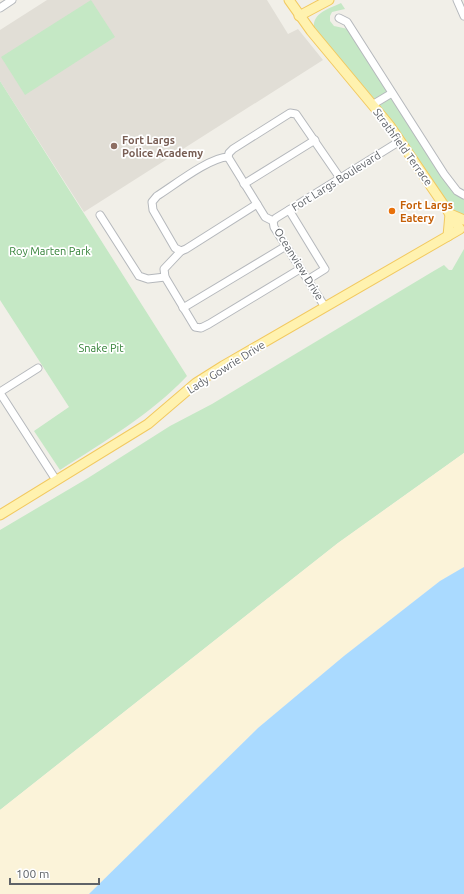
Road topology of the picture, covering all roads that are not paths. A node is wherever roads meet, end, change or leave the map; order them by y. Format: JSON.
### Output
{"nodes":[{"id":1,"x":12,"y":0,"type":"edge"},
{"id":2,"x":289,"y":0,"type":"edge"},
{"id":3,"x":329,"y":0,"type":"edge"},
{"id":4,"x":456,"y":0,"type":"edge"},
{"id":5,"x":0,"y":8,"type":"edge"},
{"id":6,"x":299,"y":16,"type":"junction"},
{"id":7,"x":464,"y":16,"type":"edge"},
{"id":8,"x":339,"y":18,"type":"dead end"},
{"id":9,"x":392,"y":93,"type":"junction"},
{"id":10,"x":372,"y":105,"type":"junction"},
{"id":11,"x":315,"y":140,"type":"junction"},
{"id":12,"x":400,"y":141,"type":"junction"},
{"id":13,"x":228,"y":157,"type":"junction"},
{"id":14,"x":340,"y":178,"type":"junction"},
{"id":15,"x":244,"y":184,"type":"junction"},
{"id":16,"x":464,"y":195,"type":"edge"},
{"id":17,"x":257,"y":204,"type":"junction"},
{"id":18,"x":289,"y":210,"type":"junction"},
{"id":19,"x":450,"y":214,"type":"junction"},
{"id":20,"x":100,"y":215,"type":"dead end"},
{"id":21,"x":464,"y":220,"type":"edge"},
{"id":22,"x":273,"y":222,"type":"junction"},
{"id":23,"x":462,"y":228,"type":"edge"},
{"id":24,"x":448,"y":236,"type":"junction"},
{"id":25,"x":286,"y":246,"type":"junction"},
{"id":26,"x":182,"y":251,"type":"junction"},
{"id":27,"x":300,"y":269,"type":"junction"},
{"id":28,"x":165,"y":277,"type":"junction"},
{"id":29,"x":309,"y":279,"type":"junction"},
{"id":30,"x":325,"y":307,"type":"junction"},
{"id":31,"x":183,"y":308,"type":"junction"},
{"id":32,"x":38,"y":368,"type":"dead end"},
{"id":33,"x":0,"y":393,"type":"edge"},
{"id":34,"x":56,"y":480,"type":"junction"},
{"id":35,"x":0,"y":515,"type":"edge"}],
"edges":[{"from":1,"to":5,"type":"street"},
{"from":2,"to":6,"type":"main road","name":"Strathfield Terrace"},
{"from":3,"to":6,"type":"main road"},
{"from":4,"to":7,"type":"street"},
{"from":6,"to":10,"type":"main road","name":"Strathfield Terrace"},
{"from":8,"to":9,"type":"street","name":"Strathfield Terrace"},
{"from":9,"to":10,"type":"street","name":"Strathfield Terrace"},
{"from":9,"to":16,"type":"street","name":"Strathfield Terrace"},
{"from":10,"to":12,"type":"main road","name":"Strathfield Terrace"},
{"from":11,"to":13,"type":"street"},
{"from":11,"to":14,"type":"street"},
{"from":11,"to":15,"type":"street"},
{"from":12,"to":14,"type":"street","name":"Fort Largs Boulevard"},
{"from":12,"to":19,"type":"main road","name":"Strathfield Terrace"},
{"from":13,"to":15,"type":"street","name":"Oceanview Drive"},
{"from":13,"to":26,"type":"street"},
{"from":14,"to":18,"type":"street","name":"Fort Largs Boulevard"},
{"from":15,"to":17,"type":"street","name":"Oceanview Drive"},
{"from":17,"to":22,"type":"street","name":"Oceanview Drive"},
{"from":17,"to":26,"type":"street"},
{"from":18,"to":22,"type":"street","name":"Fort Largs Boulevard"},
{"from":18,"to":29,"type":"street"},
{"from":19,"to":21,"type":"main road"},
{"from":19,"to":23,"type":"main road","name":"Strathfield Terrace"},
{"from":19,"to":24,"type":"main road"},
{"from":20,"to":28,"type":"street"},
{"from":22,"to":25,"type":"street","name":"Oceanview Drive"},
{"from":23,"to":24,"type":"main road","name":"Lady Gowrie Drive"},
{"from":24,"to":30,"type":"main road","name":"Lady Gowrie Drive"},
{"from":25,"to":27,"type":"street","name":"Oceanview Drive"},
{"from":25,"to":31,"type":"street"},
{"from":26,"to":28,"type":"street"},
{"from":27,"to":29,"type":"street","name":"Oceanview Drive"},
{"from":27,"to":31,"type":"street"},
{"from":28,"to":31,"type":"street"},
{"from":29,"to":30,"type":"street","name":"Oceanview Drive"},
{"from":30,"to":34,"type":"main road","name":"Lady Gowrie Drive"},
{"from":32,"to":33,"type":"street"},
{"from":33,"to":34,"type":"street"},
{"from":34,"to":35,"type":"main road","name":"Lady Gowrie Drive"}]}
